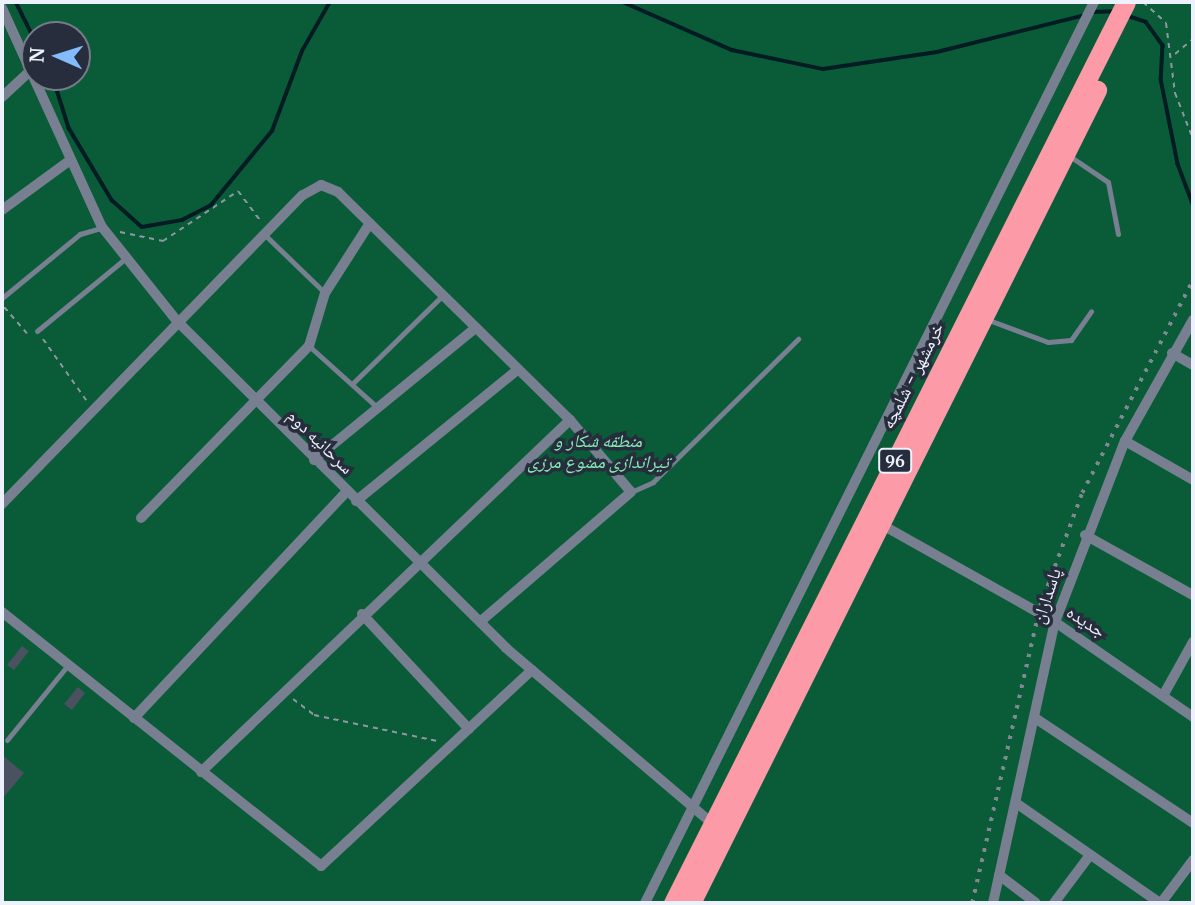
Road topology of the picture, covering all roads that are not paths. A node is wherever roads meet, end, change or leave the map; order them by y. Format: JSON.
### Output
{"nodes":[{"id":1,"x":1094,"y":2,"type":"edge"},
{"id":2,"x":2,"y":8,"type":"edge"},
{"id":3,"x":1130,"y":10,"type":"edge"},
{"id":4,"x":21,"y":58,"type":"edge"},
{"id":5,"x":21,"y":80,"type":"edge"},
{"id":6,"x":35,"y":91,"type":"edge"},
{"id":7,"x":2,"y":97,"type":"edge"},
{"id":8,"x":1065,"y":153,"type":"junction"},
{"id":9,"x":69,"y":161,"type":"junction"},
{"id":10,"x":2,"y":210,"type":"edge"},
{"id":11,"x":370,"y":223,"type":"junction"},
{"id":12,"x":102,"y":227,"type":"junction"},
{"id":13,"x":1118,"y":234,"type":"dead end"},
{"id":14,"x":266,"y":236,"type":"junction"},
{"id":15,"x":126,"y":258,"type":"junction"},
{"id":16,"x":326,"y":293,"type":"junction"},
{"id":17,"x":443,"y":296,"type":"junction"},
{"id":18,"x":2,"y":301,"type":"edge"},
{"id":19,"x":1091,"y":312,"type":"dead end"},
{"id":20,"x":984,"y":318,"type":"junction"},
{"id":21,"x":1193,"y":320,"type":"edge"},
{"id":22,"x":177,"y":321,"type":"junction"},
{"id":23,"x":475,"y":328,"type":"junction"},
{"id":24,"x":37,"y":331,"type":"road end"},
{"id":25,"x":798,"y":339,"type":"dead end"},
{"id":26,"x":309,"y":346,"type":"junction"},
{"id":27,"x":1172,"y":353,"type":"junction"},
{"id":28,"x":1193,"y":365,"type":"edge"},
{"id":29,"x":517,"y":370,"type":"junction"},
{"id":30,"x":352,"y":384,"type":"junction"},
{"id":31,"x":252,"y":401,"type":"junction"},
{"id":32,"x":378,"y":408,"type":"junction"},
{"id":33,"x":570,"y":419,"type":"junction"},
{"id":34,"x":1125,"y":440,"type":"junction"},
{"id":35,"x":314,"y":460,"type":"junction"},
{"id":36,"x":1193,"y":480,"type":"edge"},
{"id":37,"x":346,"y":492,"type":"junction"},
{"id":38,"x":631,"y":492,"type":"junction"},
{"id":39,"x":356,"y":501,"type":"junction"},
{"id":40,"x":2,"y":504,"type":"edge"},
{"id":41,"x":141,"y":518,"type":"dead end"},
{"id":42,"x":874,"y":520,"type":"junction"},
{"id":43,"x":1085,"y":535,"type":"junction"},
{"id":44,"x":417,"y":559,"type":"junction"},
{"id":45,"x":1193,"y":596,"type":"edge"},
{"id":46,"x":2,"y":611,"type":"edge"},
{"id":47,"x":362,"y":614,"type":"junction"},
{"id":48,"x":480,"y":622,"type":"junction"},
{"id":49,"x":1055,"y":622,"type":"junction"},
{"id":50,"x":1193,"y":642,"type":"edge"},
{"id":51,"x":68,"y":665,"type":"junction"},
{"id":52,"x":533,"y":670,"type":"junction"},
{"id":53,"x":1164,"y":694,"type":"junction"},
{"id":54,"x":1193,"y":717,"type":"edge"},
{"id":55,"x":134,"y":718,"type":"junction"},
{"id":56,"x":1035,"y":718,"type":"junction"},
{"id":57,"x":469,"y":729,"type":"junction"},
{"id":58,"x":7,"y":740,"type":"dead end"},
{"id":59,"x":201,"y":772,"type":"junction"},
{"id":60,"x":1016,"y":803,"type":"junction"},
{"id":61,"x":689,"y":805,"type":"junction"},
{"id":62,"x":1193,"y":823,"type":"edge"},
{"id":63,"x":713,"y":824,"type":"junction"},
{"id":64,"x":1090,"y":855,"type":"junction"},
{"id":65,"x":1193,"y":860,"type":"edge"},
{"id":66,"x":999,"y":875,"type":"junction"},
{"id":67,"x":645,"y":903,"type":"edge"},
{"id":68,"x":673,"y":903,"type":"edge"},
{"id":69,"x":691,"y":903,"type":"edge"},
{"id":70,"x":993,"y":903,"type":"edge"},
{"id":71,"x":1035,"y":903,"type":"edge"},
{"id":72,"x":1054,"y":903,"type":"edge"},
{"id":73,"x":1161,"y":903,"type":"edge"}],
"edges":[{"from":1,"to":61,"type":"street","number":"96"},
{"from":2,"to":4,"type":"street","name":"سرحانیه دوم"},
{"from":3,"to":8,"type":"highway","name":"خرمشهر - شلمچه","number":"96"},
{"from":3,"to":42,"type":"highway","name":"خرمشهر - شلمچه","number":"96"},
{"from":5,"to":7,"type":"street"},
{"from":6,"to":9,"type":"street","name":"سرحانیه دوم"},
{"from":8,"to":13,"type":"lane"},
{"from":8,"to":20,"type":"highway","name":"خرمشهر - شلمچه","number":"96"},
{"from":9,"to":10,"type":"street"},
{"from":9,"to":12,"type":"street","name":"سرحانیه دوم"},
{"from":11,"to":14,"type":"street"},
{"from":11,"to":16,"type":"street"},
{"from":11,"to":17,"type":"street"},
{"from":12,"to":15,"type":"street","name":"سرحانیه دوم"},
{"from":12,"to":18,"type":"lane"},
{"from":14,"to":16,"type":"lane"},
{"from":14,"to":22,"type":"street"},
{"from":15,"to":22,"type":"street","name":"سرحانیه دوم"},
{"from":15,"to":24,"type":"lane"},
{"from":16,"to":26,"type":"street"},
{"from":17,"to":23,"type":"street"},
{"from":17,"to":30,"type":"lane"},
{"from":19,"to":20,"type":"lane"},
{"from":20,"to":42,"type":"highway","name":"خرمشهر - شلمچه","number":"96"},
{"from":21,"to":27,"type":"street","name":"پاسداران"},
{"from":22,"to":31,"type":"street","name":"سرحانیه دوم"},
{"from":22,"to":40,"type":"street"},
{"from":23,"to":29,"type":"street"},
{"from":23,"to":32,"type":"street"},
{"from":25,"to":38,"type":"lane"},
{"from":26,"to":30,"type":"lane"},
{"from":26,"to":31,"type":"street"},
{"from":27,"to":28,"type":"street"},
{"from":27,"to":34,"type":"street","name":"پاسداران"},
{"from":29,"to":33,"type":"street"},
{"from":29,"to":39,"type":"street"},
{"from":30,"to":32,"type":"lane"},
{"from":31,"to":35,"type":"street","name":"سرحانیه دوم"},
{"from":31,"to":41,"type":"street"},
{"from":32,"to":35,"type":"street"},
{"from":33,"to":38,"type":"street"},
{"from":33,"to":44,"type":"street"},
{"from":34,"to":36,"type":"street"},
{"from":34,"to":43,"type":"street","name":"پاسداران"},
{"from":35,"to":37,"type":"street","name":"سرحانیه دوم"},
{"from":37,"to":39,"type":"street","name":"سرحانیه دوم"},
{"from":37,"to":55,"type":"street"},
{"from":38,"to":48,"type":"street"},
{"from":39,"to":44,"type":"street","name":"سرحانیه دوم"},
{"from":42,"to":49,"type":"street","name":"جدیده"},
{"from":42,"to":63,"type":"highway","name":"خرمشهر - شلمچه","number":"96"},
{"from":42,"to":69,"type":"highway","name":"خرمشهر - شلمچه","number":"96"},
{"from":43,"to":45,"type":"street"},
{"from":43,"to":49,"type":"street","name":"پاسداران"},
{"from":44,"to":47,"type":"street"},
{"from":44,"to":48,"type":"street","name":"سرحانیه دوم"},
{"from":46,"to":51,"type":"street"},
{"from":47,"to":57,"type":"street"},
{"from":47,"to":59,"type":"street"},
{"from":48,"to":52,"type":"street","name":"سرحانیه دوم"},
{"from":49,"to":53,"type":"street","name":"جدیده"},
{"from":49,"to":56,"type":"street","name":"پاسداران"},
{"from":50,"to":53,"type":"street"},
{"from":51,"to":55,"type":"street"},
{"from":51,"to":58,"type":"lane"},
{"from":52,"to":57,"type":"street"},
{"from":52,"to":61,"type":"street","name":"سرحانیه دوم"},
{"from":53,"to":54,"type":"street","name":"جدیده"},
{"from":55,"to":59,"type":"street"},
{"from":56,"to":60,"type":"street","name":"پاسداران"},
{"from":56,"to":62,"type":"street"},
{"from":57,"to":59,"type":"street"},
{"from":60,"to":64,"type":"street"},
{"from":60,"to":66,"type":"street","name":"پاسداران"},
{"from":61,"to":63,"type":"street","name":"سرحانیه دوم"},
{"from":61,"to":67,"type":"street","number":"96"},
{"from":63,"to":68,"type":"highway","name":"خرمشهر - شلمچه","number":"96"},
{"from":64,"to":72,"type":"street"},
{"from":64,"to":73,"type":"street"},
{"from":65,"to":73,"type":"street"},
{"from":66,"to":70,"type":"street","name":"پاسداران"},
{"from":66,"to":71,"type":"street"}]}
